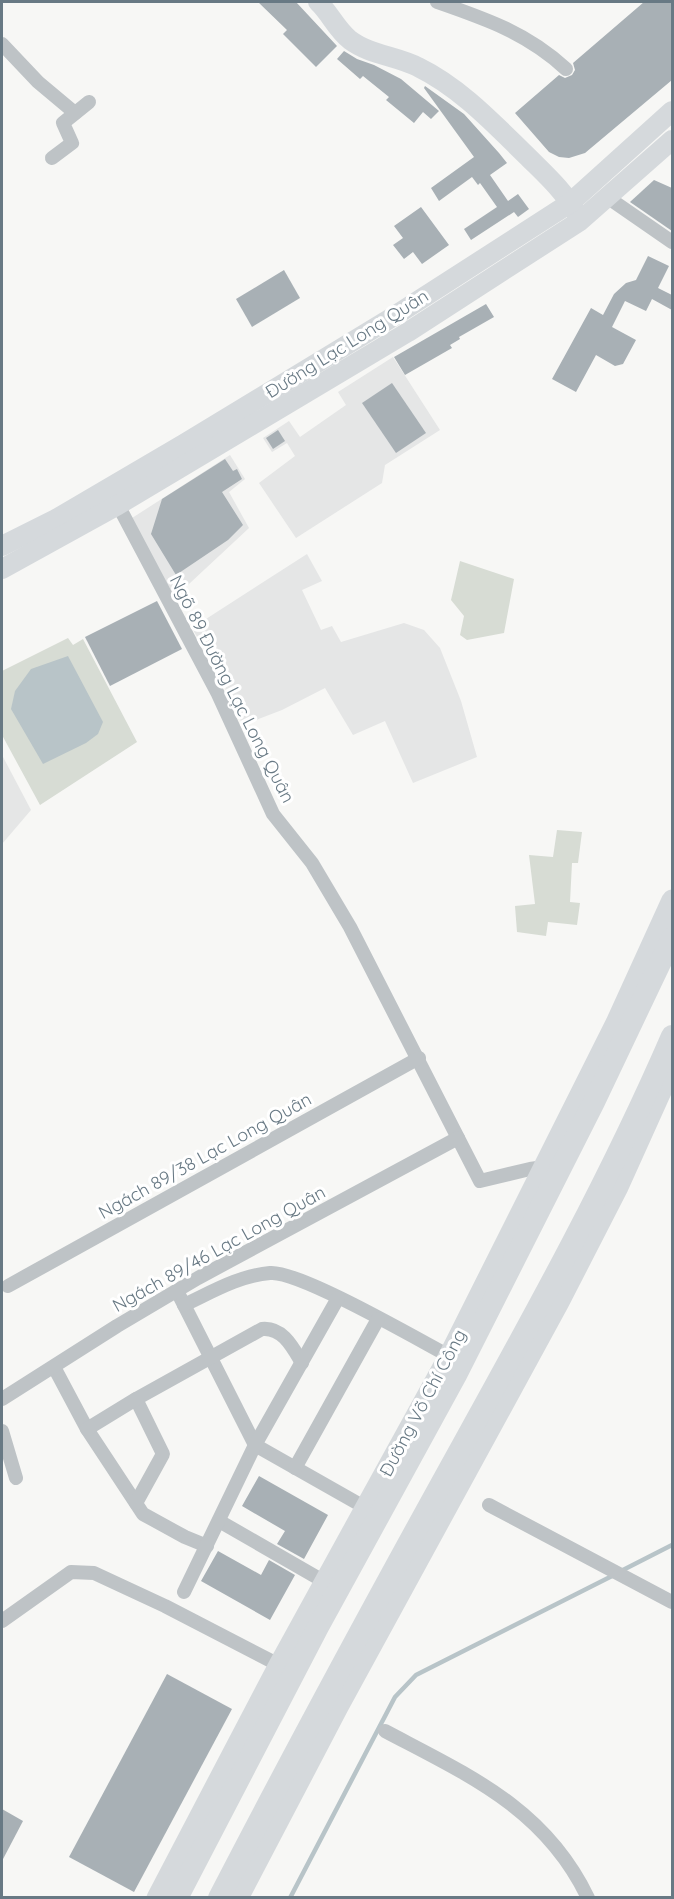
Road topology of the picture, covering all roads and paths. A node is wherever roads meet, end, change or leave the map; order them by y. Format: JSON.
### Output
{"nodes":[{"id":1,"x":318,"y":2,"type":"edge"},
{"id":2,"x":437,"y":2,"type":"edge"},
{"id":3,"x":2,"y":44,"type":"edge"},
{"id":4,"x":566,"y":69,"type":"dead end"},
{"id":5,"x":89,"y":102,"type":"dead end"},
{"id":6,"x":672,"y":111,"type":"edge"},
{"id":7,"x":75,"y":113,"type":"junction"},
{"id":8,"x":672,"y":140,"type":"edge"},
{"id":9,"x":52,"y":159,"type":"dead end"},
{"id":10,"x":607,"y":197,"type":"junction"},
{"id":11,"x":570,"y":203,"type":"junction"},
{"id":12,"x":580,"y":221,"type":"junction"},
{"id":13,"x":672,"y":242,"type":"edge"},
{"id":14,"x":189,"y":452,"type":"junction"},
{"id":15,"x":118,"y":505,"type":"junction"},
{"id":16,"x":60,"y":527,"type":"junction"},
{"id":17,"x":2,"y":546,"type":"edge"},
{"id":18,"x":2,"y":569,"type":"edge"},
{"id":19,"x":672,"y":900,"type":"edge"},
{"id":20,"x":672,"y":938,"type":"edge"},
{"id":21,"x":672,"y":1036,"type":"edge"},
{"id":22,"x":418,"y":1058,"type":"junction"},
{"id":23,"x":672,"y":1067,"type":"edge"},
{"id":24,"x":458,"y":1138,"type":"junction"},
{"id":25,"x":544,"y":1167,"type":"junction"},
{"id":26,"x":8,"y":1286,"type":"dead end"},
{"id":27,"x":177,"y":1292,"type":"junction"},
{"id":28,"x":338,"y":1298,"type":"junction"},
{"id":29,"x":184,"y":1305,"type":"junction"},
{"id":30,"x":378,"y":1319,"type":"junction"},
{"id":31,"x":449,"y":1356,"type":"junction"},
{"id":32,"x":209,"y":1358,"type":"junction"},
{"id":33,"x":302,"y":1363,"type":"junction"},
{"id":34,"x":54,"y":1367,"type":"junction"},
{"id":35,"x":2,"y":1399,"type":"edge"},
{"id":36,"x":136,"y":1400,"type":"junction"},
{"id":37,"x":87,"y":1429,"type":"junction"},
{"id":38,"x":2,"y":1431,"type":"edge"},
{"id":39,"x":255,"y":1445,"type":"junction"},
{"id":40,"x":295,"y":1468,"type":"junction"},
{"id":41,"x":16,"y":1478,"type":"dead end"},
{"id":42,"x":136,"y":1503,"type":"junction"},
{"id":43,"x":489,"y":1505,"type":"dead end"},
{"id":44,"x":366,"y":1508,"type":"junction"},
{"id":45,"x":219,"y":1521,"type":"junction"},
{"id":46,"x":207,"y":1546,"type":"junction"},
{"id":47,"x":325,"y":1582,"type":"junction"},
{"id":48,"x":184,"y":1592,"type":"dead end"},
{"id":49,"x":672,"y":1602,"type":"edge"},
{"id":50,"x":2,"y":1621,"type":"edge"},
{"id":51,"x":279,"y":1665,"type":"junction"},
{"id":52,"x":385,"y":1731,"type":"dead end"},
{"id":53,"x":158,"y":1898,"type":"edge"},
{"id":54,"x":177,"y":1898,"type":"edge"},
{"id":55,"x":219,"y":1898,"type":"edge"},
{"id":56,"x":238,"y":1898,"type":"edge"},
{"id":57,"x":588,"y":1898,"type":"edge"}],
"edges":[{"from":1,"to":11,"type":"main road"},
{"from":2,"to":4,"type":"street"},
{"from":3,"to":7,"type":"street"},
{"from":5,"to":7,"type":"street"},
{"from":6,"to":11,"type":"main road","name":"Đường Lạc Long Quân"},
{"from":7,"to":9,"type":"street"},
{"from":8,"to":10,"type":"main road","name":"Đường Lạc Long Quân"},
{"from":10,"to":12,"type":"main road","name":"Đường Lạc Long Quân"},
{"from":10,"to":13,"type":"street"},
{"from":11,"to":12,"type":"main road"},
{"from":11,"to":14,"type":"main road","name":"Đường Lạc Long Quân"},
{"from":12,"to":14,"type":"main road","name":"Đường Lạc Long Quân"},
{"from":14,"to":15,"type":"main road","name":"Đường Lạc Long Quân"},
{"from":14,"to":16,"type":"main road","name":"Đường Lạc Long Quân"},
{"from":15,"to":16,"type":"main road","name":"Đường Lạc Long Quân"},
{"from":15,"to":22,"type":"street","name":"Ngõ 89 Đường Lạc Long Quân"},
{"from":16,"to":17,"type":"main road","name":"Đường Lạc Long Quân"},
{"from":16,"to":18,"type":"main road","name":"Đường Lạc Long Quân"},
{"from":19,"to":25,"type":"main road","name":"Đường Võ Chí Công"},
{"from":20,"to":54,"type":"highway","name":"Đường Võ Chí Công"},
{"from":21,"to":55,"type":"highway"},
{"from":22,"to":24,"type":"street","name":"Ngõ 89 Đường Lạc Long Quân"},
{"from":22,"to":26,"type":"street","name":"Ngách 89/38 Lạc Long Quân"},
{"from":23,"to":56,"type":"main road"},
{"from":24,"to":25,"type":"street","name":"Ngõ 89 Đường Lạc Long Quân"},
{"from":24,"to":27,"type":"street","name":"Ngách 89/46 Lạc Long Quân"},
{"from":25,"to":31,"type":"main road","name":"Đường Võ Chí Công"},
{"from":27,"to":29,"type":"street"},
{"from":27,"to":34,"type":"street","name":"Ngách 89/46 Lạc Long Quân"},
{"from":28,"to":29,"type":"street"},
{"from":28,"to":30,"type":"street"},
{"from":28,"to":33,"type":"street"},
{"from":29,"to":32,"type":"street"},
{"from":30,"to":31,"type":"street"},
{"from":30,"to":40,"type":"street"},
{"from":31,"to":44,"type":"main road","name":"Đường Võ Chí Công"},
{"from":32,"to":33,"type":"street"},
{"from":32,"to":36,"type":"street"},
{"from":32,"to":39,"type":"street"},
{"from":33,"to":39,"type":"street"},
{"from":34,"to":35,"type":"street","name":"Ngách 89/46 Lạc Long Quân"},
{"from":34,"to":37,"type":"street"},
{"from":36,"to":37,"type":"street"},
{"from":36,"to":42,"type":"street"},
{"from":37,"to":42,"type":"street"},
{"from":38,"to":41,"type":"street"},
{"from":39,"to":40,"type":"street"},
{"from":39,"to":45,"type":"street"},
{"from":40,"to":44,"type":"street"},
{"from":42,"to":46,"type":"street"},
{"from":43,"to":49,"type":"street"},
{"from":44,"to":47,"type":"main road","name":"Đường Võ Chí Công"},
{"from":45,"to":46,"type":"street"},
{"from":45,"to":47,"type":"street"},
{"from":46,"to":48,"type":"street"},
{"from":47,"to":51,"type":"main road","name":"Đường Võ Chí Công"},
{"from":50,"to":51,"type":"street"},
{"from":51,"to":53,"type":"main road","name":"Đường Võ Chí Công"},
{"from":52,"to":57,"type":"street"}]}
